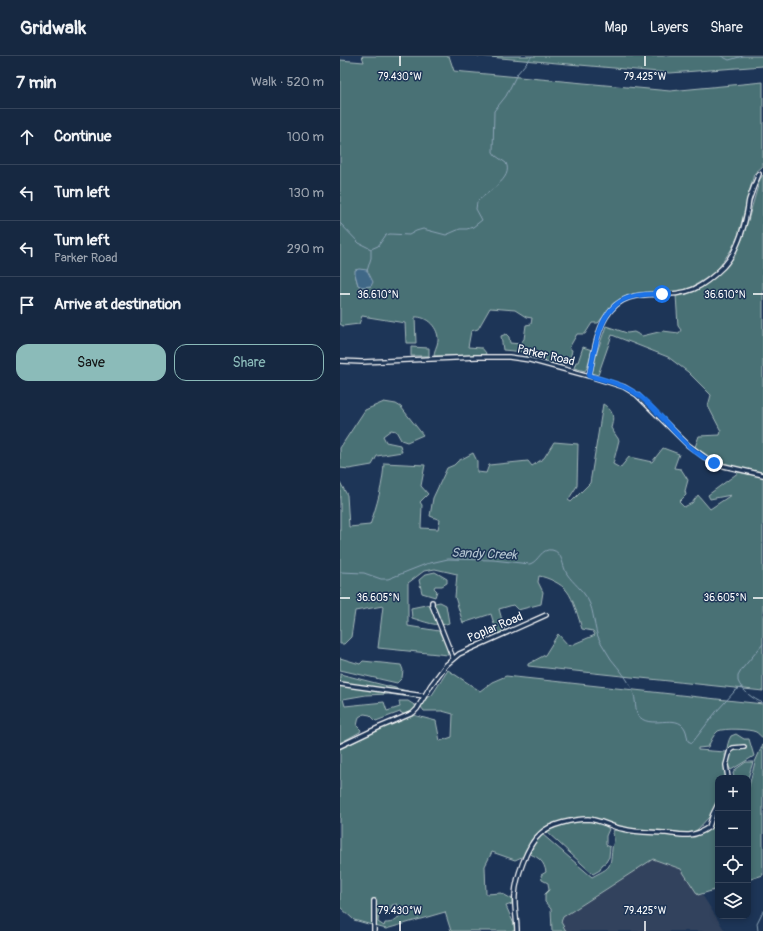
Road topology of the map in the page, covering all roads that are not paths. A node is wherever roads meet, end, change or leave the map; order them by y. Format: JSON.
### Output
{"nodes":[{"id":1,"x":759,"y":174,"type":"dead end"},
{"id":2,"x":340,"y":362,"type":"edge"},
{"id":3,"x":589,"y":376,"type":"junction"},
{"id":4,"x":763,"y":475,"type":"edge"},
{"id":5,"x":432,"y":602,"type":"dead end"},
{"id":6,"x":546,"y":615,"type":"dead end"},
{"id":7,"x":453,"y":658,"type":"junction"},
{"id":8,"x":340,"y":684,"type":"edge"},
{"id":9,"x":424,"y":696,"type":"junction"},
{"id":10,"x":340,"y":746,"type":"edge"},
{"id":11,"x":744,"y":747,"type":"dead end"},
{"id":12,"x":728,"y":775,"type":"edge"},
{"id":13,"x":715,"y":809,"type":"edge"},
{"id":14,"x":374,"y":901,"type":"dead end"},
{"id":15,"x":374,"y":931,"type":"edge"},
{"id":16,"x":517,"y":931,"type":"edge"}],
"edges":[{"from":1,"to":3,"type":"street"},
{"from":2,"to":3,"type":"street","name":"Parker Road"},
{"from":3,"to":4,"type":"street","name":"Parker Road"},
{"from":5,"to":7,"type":"street"},
{"from":6,"to":7,"type":"street","name":"Poplar Road"},
{"from":7,"to":9,"type":"street"},
{"from":8,"to":9,"type":"street"},
{"from":9,"to":10,"type":"street"},
{"from":11,"to":12,"type":"street"},
{"from":13,"to":16,"type":"street"},
{"from":14,"to":15,"type":"street"}]}
